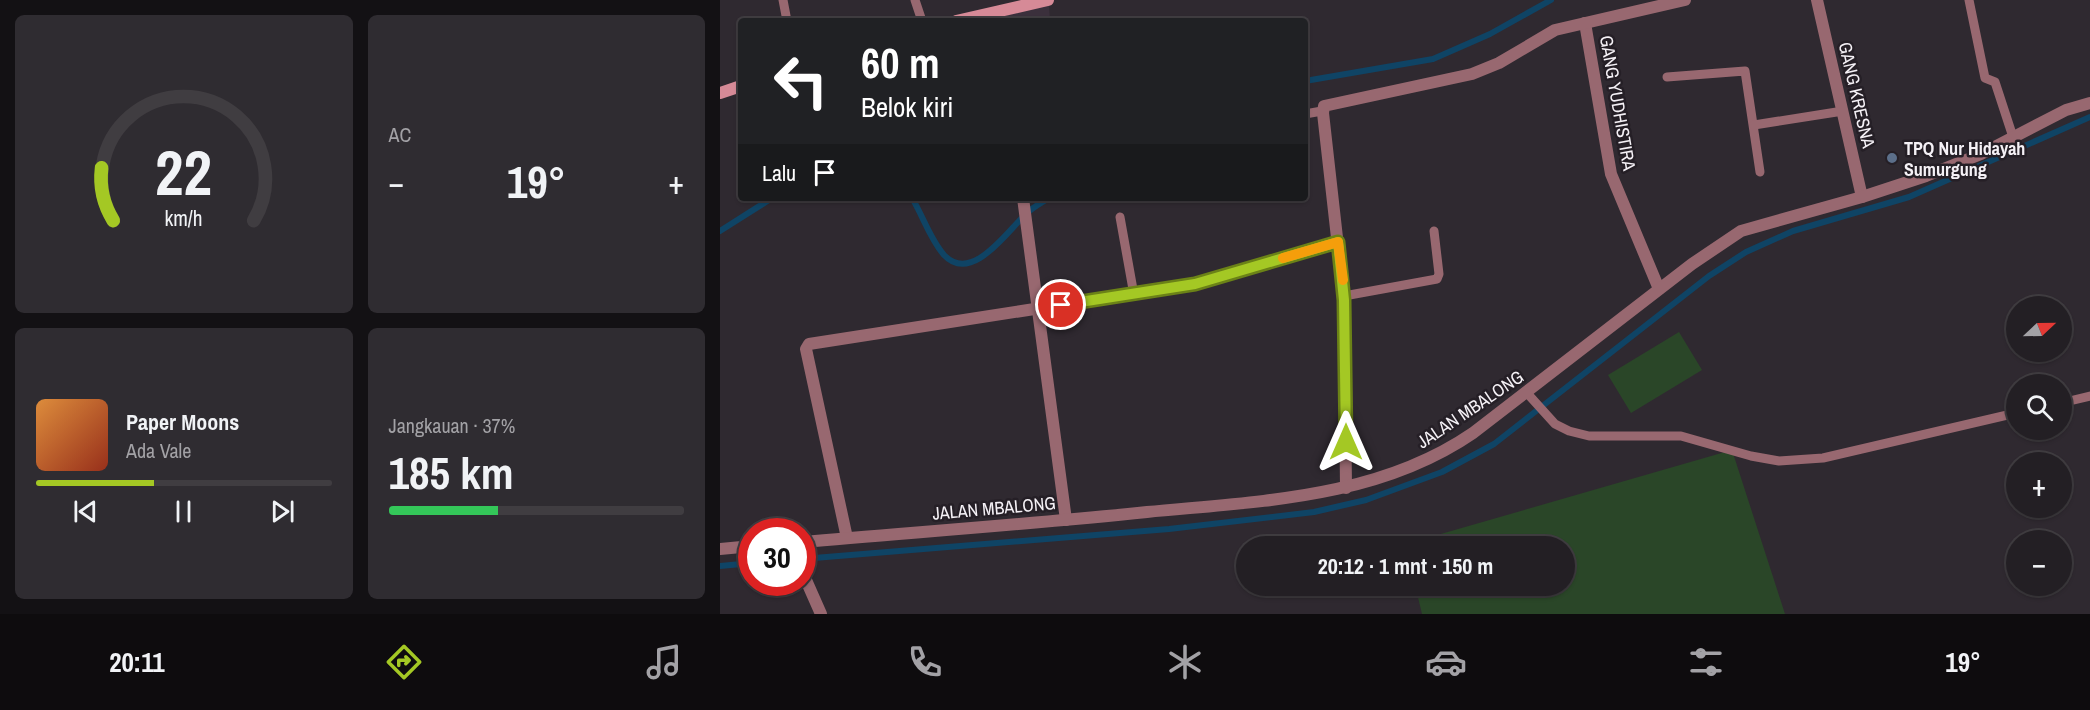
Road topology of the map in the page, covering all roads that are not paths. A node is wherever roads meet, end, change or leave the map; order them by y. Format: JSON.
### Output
{"nodes":[{"id":1,"x":783,"y":0,"type":"edge"},
{"id":2,"x":915,"y":0,"type":"edge"},
{"id":3,"x":1048,"y":0,"type":"edge"},
{"id":4,"x":1685,"y":0,"type":"edge"},
{"id":5,"x":1817,"y":0,"type":"edge"},
{"id":6,"x":1969,"y":0,"type":"edge"},
{"id":7,"x":786,"y":18,"type":"edge"},
{"id":8,"x":921,"y":18,"type":"edge"},
{"id":9,"x":972,"y":18,"type":"edge"},
{"id":10,"x":1584,"y":23,"type":"junction"},
{"id":11,"x":1666,"y":77,"type":"dead end"},
{"id":12,"x":738,"y":87,"type":"edge"},
{"id":13,"x":720,"y":93,"type":"edge"},
{"id":14,"x":2090,"y":103,"type":"edge"},
{"id":15,"x":1322,"y":111,"type":"junction"},
{"id":16,"x":1842,"y":111,"type":"junction"},
{"id":17,"x":1308,"y":113,"type":"edge"},
{"id":18,"x":1754,"y":125,"type":"junction"},
{"id":19,"x":2013,"y":137,"type":"junction"},
{"id":20,"x":1760,"y":172,"type":"dead end"},
{"id":21,"x":1862,"y":197,"type":"junction"},
{"id":22,"x":1024,"y":201,"type":"edge"},
{"id":23,"x":1120,"y":217,"type":"dead end"},
{"id":24,"x":1434,"y":231,"type":"dead end"},
{"id":25,"x":1338,"y":242,"type":"junction"},
{"id":26,"x":1659,"y":289,"type":"junction"},
{"id":27,"x":1134,"y":295,"type":"junction"},
{"id":28,"x":1344,"y":296,"type":"junction"},
{"id":29,"x":1039,"y":309,"type":"junction"},
{"id":30,"x":2090,"y":396,"type":"edge"},
{"id":31,"x":1530,"y":397,"type":"junction"},
{"id":32,"x":2072,"y":400,"type":"edge"},
{"id":33,"x":2006,"y":415,"type":"edge"},
{"id":34,"x":1346,"y":488,"type":"junction"},
{"id":35,"x":1066,"y":520,"type":"junction"},
{"id":36,"x":847,"y":538,"type":"junction"},
{"id":37,"x":816,"y":541,"type":"edge"},
{"id":38,"x":738,"y":547,"type":"edge"},
{"id":39,"x":720,"y":549,"type":"edge"},
{"id":40,"x":813,"y":596,"type":"edge"},
{"id":41,"x":821,"y":614,"type":"edge"}],
"edges":[{"from":1,"to":7,"type":"lane"},
{"from":2,"to":8,"type":"lane"},
{"from":3,"to":9,"type":"street"},
{"from":4,"to":10,"type":"street"},
{"from":5,"to":16,"type":"street","name":"GANG KRESNA"},
{"from":6,"to":19,"type":"lane"},
{"from":10,"to":15,"type":"street"},
{"from":10,"to":26,"type":"street","name":"GANG YUDHISTIRA"},
{"from":11,"to":18,"type":"lane"},
{"from":12,"to":13,"type":"street"},
{"from":14,"to":19,"type":"street","name":"JALAN MBALONG"},
{"from":15,"to":17,"type":"lane"},
{"from":15,"to":25,"type":"street"},
{"from":16,"to":18,"type":"lane"},
{"from":16,"to":21,"type":"street","name":"GANG KRESNA"},
{"from":18,"to":20,"type":"lane"},
{"from":19,"to":21,"type":"street","name":"JALAN MBALONG"},
{"from":21,"to":26,"type":"street","name":"JALAN MBALONG"},
{"from":22,"to":29,"type":"street"},
{"from":23,"to":27,"type":"lane"},
{"from":24,"to":28,"type":"lane"},
{"from":25,"to":27,"type":"street"},
{"from":25,"to":28,"type":"street"},
{"from":26,"to":31,"type":"street","name":"JALAN MBALONG"},
{"from":27,"to":29,"type":"street"},
{"from":28,"to":34,"type":"street"},
{"from":29,"to":35,"type":"street"},
{"from":29,"to":36,"type":"street"},
{"from":30,"to":32,"type":"lane"},
{"from":31,"to":33,"type":"lane"},
{"from":31,"to":34,"type":"street","name":"JALAN MBALONG"},
{"from":34,"to":35,"type":"street","name":"JALAN MBALONG"},
{"from":35,"to":36,"type":"street","name":"JALAN MBALONG"},
{"from":36,"to":37,"type":"street","name":"JALAN MBALONG"},
{"from":38,"to":39,"type":"street"},
{"from":40,"to":41,"type":"street"}]}
